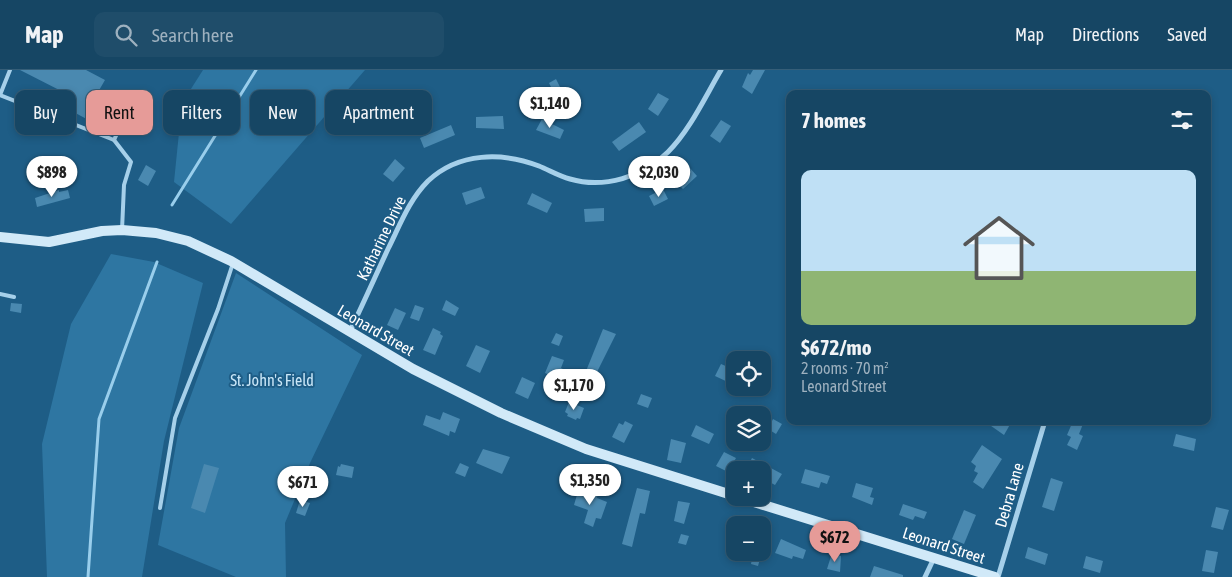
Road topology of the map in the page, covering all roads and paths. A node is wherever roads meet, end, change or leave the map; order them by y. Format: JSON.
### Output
{"nodes":[{"id":1,"x":10,"y":70,"type":"edge"},
{"id":2,"x":721,"y":70,"type":"edge"},
{"id":3,"x":0,"y":95,"type":"edge"},
{"id":4,"x":116,"y":135,"type":"edge"},
{"id":5,"x":114,"y":140,"type":"junction"},
{"id":6,"x":122,"y":230,"type":"junction"},
{"id":7,"x":0,"y":237,"type":"edge"},
{"id":8,"x":233,"y":263,"type":"junction"},
{"id":9,"x":0,"y":294,"type":"edge"},
{"id":10,"x":14,"y":297,"type":"dead end"},
{"id":11,"x":349,"y":332,"type":"junction"},
{"id":12,"x":1045,"y":425,"type":"edge"},
{"id":13,"x":726,"y":493,"type":"edge"},
{"id":14,"x":767,"y":506,"type":"edge"},
{"id":15,"x":160,"y":508,"type":"dead end"},
{"id":16,"x":934,"y":557,"type":"junction"},
{"id":17,"x":925,"y":577,"type":"edge"},
{"id":18,"x":996,"y":577,"type":"edge"}],
"edges":[{"from":1,"to":3,"type":"lane"},
{"from":2,"to":11,"type":"street","name":"Katharine Drive"},
{"from":3,"to":5,"type":"lane"},
{"from":4,"to":5,"type":"lane"},
{"from":5,"to":6,"type":"lane"},
{"from":6,"to":7,"type":"street","name":"Leonard Street"},
{"from":6,"to":8,"type":"street","name":"Leonard Street"},
{"from":8,"to":11,"type":"street","name":"Leonard Street"},
{"from":8,"to":15,"type":"lane"},
{"from":9,"to":10,"type":"lane"},
{"from":11,"to":13,"type":"street","name":"Leonard Street"},
{"from":12,"to":18,"type":"street","name":"Debra Lane"},
{"from":14,"to":16,"type":"street","name":"Leonard Street"},
{"from":16,"to":17,"type":"street"},
{"from":16,"to":18,"type":"street","name":"Leonard Street"}]}
